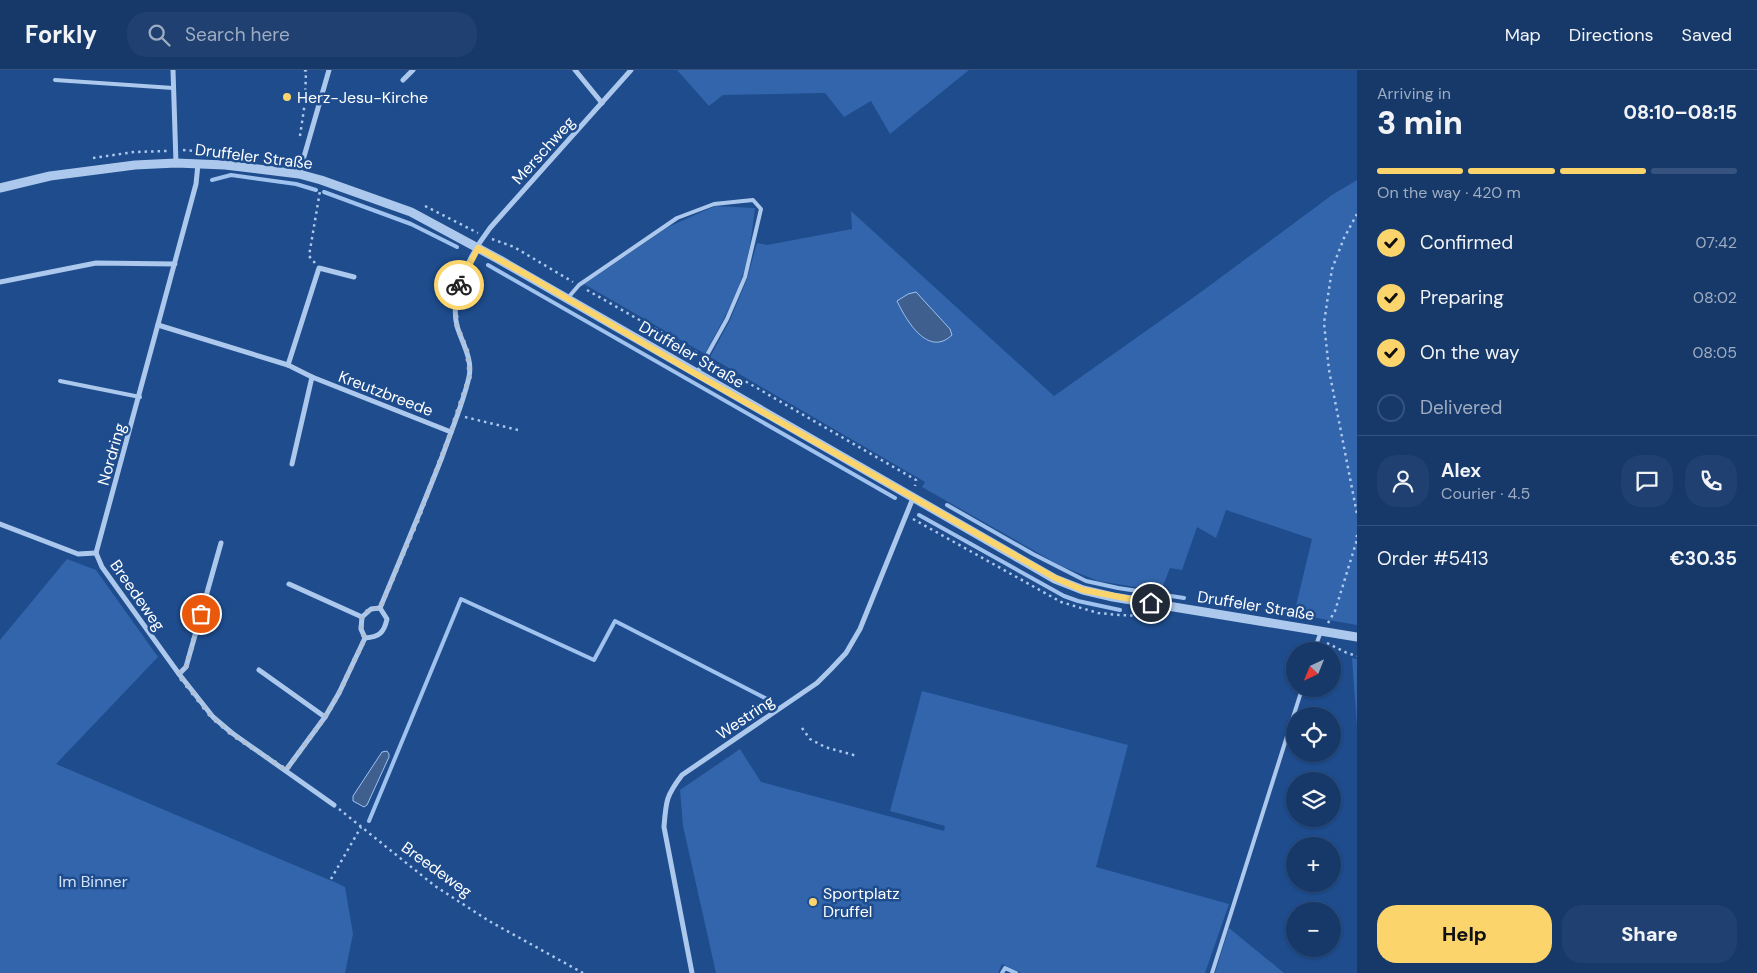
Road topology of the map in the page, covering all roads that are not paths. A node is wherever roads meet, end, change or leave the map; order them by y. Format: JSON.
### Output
{"nodes":[{"id":1,"x":173,"y":70,"type":"edge"},
{"id":2,"x":329,"y":70,"type":"edge"},
{"id":3,"x":413,"y":70,"type":"edge"},
{"id":4,"x":575,"y":70,"type":"edge"},
{"id":5,"x":631,"y":70,"type":"edge"},
{"id":6,"x":55,"y":80,"type":"dead end"},
{"id":7,"x":403,"y":80,"type":"dead end"},
{"id":8,"x":173,"y":88,"type":"junction"},
{"id":9,"x":602,"y":103,"type":"junction"},
{"id":10,"x":176,"y":163,"type":"junction"},
{"id":11,"x":198,"y":164,"type":"junction"},
{"id":12,"x":299,"y":174,"type":"junction"},
{"id":13,"x":0,"y":188,"type":"edge"},
{"id":14,"x":478,"y":248,"type":"junction"},
{"id":15,"x":175,"y":264,"type":"junction"},
{"id":16,"x":354,"y":277,"type":"dead end"},
{"id":17,"x":0,"y":282,"type":"edge"},
{"id":18,"x":567,"y":299,"type":"junction"},
{"id":19,"x":158,"y":325,"type":"junction"},
{"id":20,"x":288,"y":365,"type":"junction"},
{"id":21,"x":696,"y":374,"type":"junction"},
{"id":22,"x":312,"y":377,"type":"junction"},
{"id":23,"x":60,"y":381,"type":"dead end"},
{"id":24,"x":140,"y":397,"type":"junction"},
{"id":25,"x":451,"y":432,"type":"junction"},
{"id":26,"x":292,"y":464,"type":"dead end"},
{"id":27,"x":913,"y":498,"type":"junction"},
{"id":28,"x":0,"y":524,"type":"edge"},
{"id":29,"x":221,"y":543,"type":"dead end"},
{"id":30,"x":96,"y":553,"type":"junction"},
{"id":31,"x":289,"y":584,"type":"dead end"},
{"id":32,"x":380,"y":608,"type":"junction"},
{"id":33,"x":362,"y":617,"type":"junction"},
{"id":34,"x":1324,"y":632,"type":"junction"},
{"id":35,"x":1357,"y":637,"type":"edge"},
{"id":36,"x":365,"y":638,"type":"junction"},
{"id":37,"x":1319,"y":642,"type":"edge"},
{"id":38,"x":259,"y":670,"type":"dead end"},
{"id":39,"x":178,"y":674,"type":"junction"},
{"id":40,"x":1299,"y":698,"type":"edge"},
{"id":41,"x":325,"y":717,"type":"junction"},
{"id":42,"x":286,"y":770,"type":"junction"},
{"id":43,"x":334,"y":806,"type":"road end"},
{"id":44,"x":692,"y":973,"type":"edge"},
{"id":45,"x":1212,"y":973,"type":"edge"}],
"edges":[{"from":1,"to":8,"type":"street"},
{"from":2,"to":12,"type":"street"},
{"from":3,"to":7,"type":"street"},
{"from":4,"to":9,"type":"street"},
{"from":5,"to":9,"type":"street","name":"Merschweg"},
{"from":6,"to":8,"type":"lane"},
{"from":8,"to":10,"type":"street"},
{"from":9,"to":14,"type":"street","name":"Merschweg"},
{"from":10,"to":11,"type":"street","name":"Druffeler Straße"},
{"from":10,"to":13,"type":"street","name":"Druffeler Straße"},
{"from":11,"to":12,"type":"street","name":"Druffeler Straße"},
{"from":11,"to":15,"type":"street","name":"Nordring"},
{"from":12,"to":14,"type":"street","name":"Druffeler Straße"},
{"from":14,"to":18,"type":"street","name":"Druffeler Straße"},
{"from":14,"to":25,"type":"street"},
{"from":15,"to":17,"type":"street"},
{"from":15,"to":19,"type":"street","name":"Nordring"},
{"from":16,"to":20,"type":"street"},
{"from":18,"to":21,"type":"street","name":"Druffeler Straße"},
{"from":18,"to":21,"type":"lane"},
{"from":19,"to":20,"type":"street","name":"Kreutzbreede"},
{"from":19,"to":24,"type":"street","name":"Nordring"},
{"from":20,"to":22,"type":"street","name":"Kreutzbreede"},
{"from":21,"to":27,"type":"street","name":"Druffeler Straße"},
{"from":22,"to":25,"type":"street","name":"Kreutzbreede"},
{"from":22,"to":26,"type":"street"},
{"from":23,"to":24,"type":"lane"},
{"from":24,"to":30,"type":"street","name":"Nordring"},
{"from":25,"to":32,"type":"street"},
{"from":27,"to":34,"type":"street","name":"Druffeler Straße"},
{"from":27,"to":44,"type":"street","name":"Westring"},
{"from":28,"to":30,"type":"street"},
{"from":29,"to":39,"type":"street"},
{"from":30,"to":39,"type":"street","name":"Breedeweg"},
{"from":31,"to":33,"type":"street"},
{"from":32,"to":33,"type":"street"},
{"from":32,"to":36,"type":"street"},
{"from":33,"to":36,"type":"street"},
{"from":34,"to":35,"type":"street","name":"Druffeler Straße"},
{"from":34,"to":37,"type":"lane"},
{"from":36,"to":41,"type":"street"},
{"from":38,"to":41,"type":"street"},
{"from":39,"to":42,"type":"street","name":"Breedeweg"},
{"from":40,"to":45,"type":"lane"},
{"from":41,"to":42,"type":"street"},
{"from":42,"to":43,"type":"street","name":"Breedeweg"}]}
